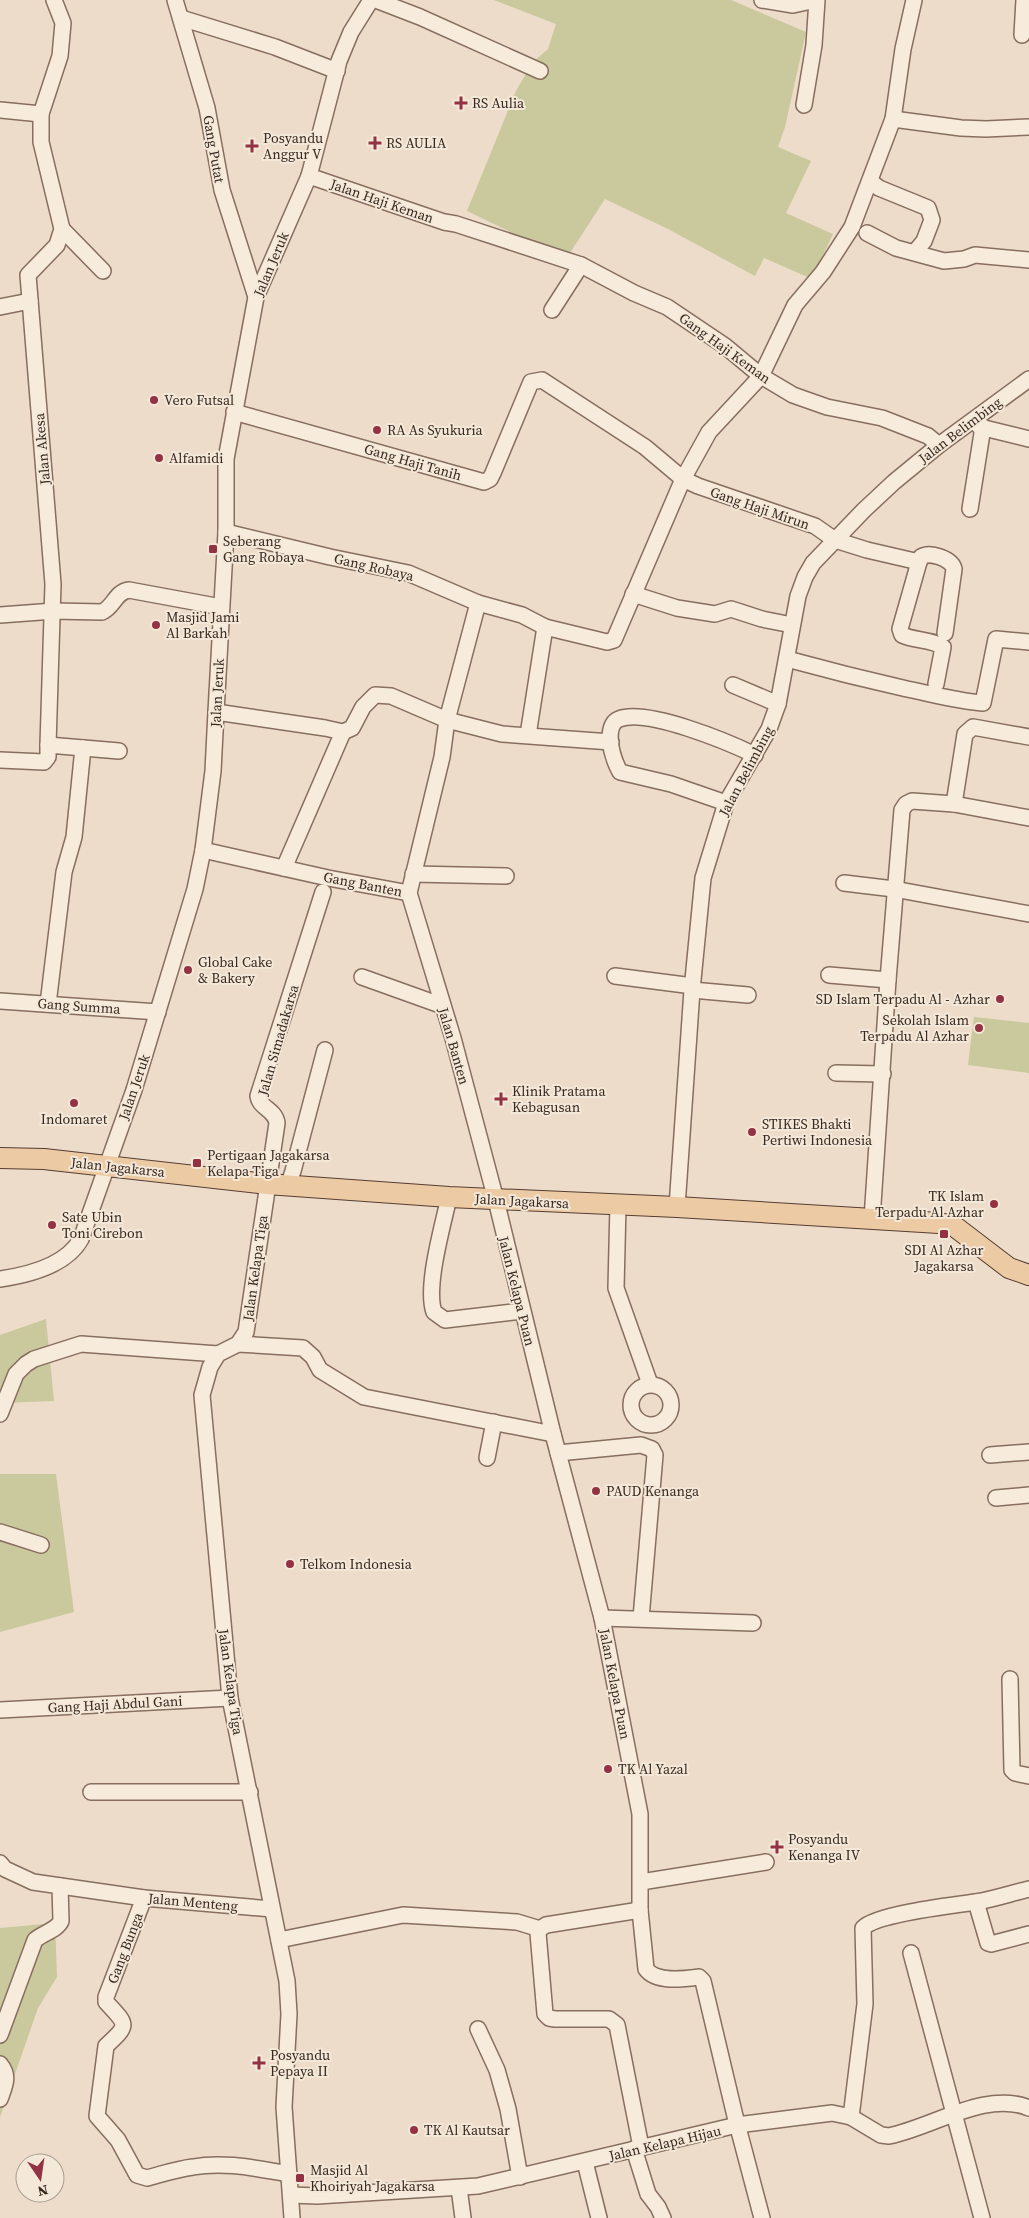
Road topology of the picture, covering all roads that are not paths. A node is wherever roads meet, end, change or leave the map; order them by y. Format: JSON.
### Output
{"nodes":[{"id":1,"x":54,"y":0,"type":"edge"},
{"id":2,"x":175,"y":0,"type":"edge"},
{"id":3,"x":370,"y":0,"type":"edge"},
{"id":4,"x":376,"y":0,"type":"edge"},
{"id":5,"x":762,"y":0,"type":"edge"},
{"id":6,"x":816,"y":0,"type":"edge"},
{"id":7,"x":914,"y":0,"type":"edge"},
{"id":8,"x":1024,"y":0,"type":"edge"},
{"id":9,"x":181,"y":18,"type":"junction"},
{"id":10,"x":1022,"y":35,"type":"dead end"},
{"id":11,"x":337,"y":71,"type":"junction"},
{"id":12,"x":540,"y":71,"type":"dead end"},
{"id":13,"x":804,"y":105,"type":"dead end"},
{"id":14,"x":0,"y":110,"type":"edge"},
{"id":15,"x":41,"y":114,"type":"junction"},
{"id":16,"x":893,"y":119,"type":"junction"},
{"id":17,"x":1029,"y":127,"type":"edge"},
{"id":18,"x":309,"y":176,"type":"junction"},
{"id":19,"x":871,"y":182,"type":"junction"},
{"id":20,"x":456,"y":224,"type":"joint"},
{"id":21,"x":62,"y":229,"type":"junction"},
{"id":22,"x":867,"y":233,"type":"dead end"},
{"id":23,"x":915,"y":252,"type":"junction"},
{"id":24,"x":1029,"y":260,"type":"edge"},
{"id":25,"x":581,"y":265,"type":"junction"},
{"id":26,"x":103,"y":271,"type":"dead end"},
{"id":27,"x":256,"y":298,"type":"junction"},
{"id":28,"x":30,"y":301,"type":"junction"},
{"id":29,"x":0,"y":307,"type":"edge"},
{"id":30,"x":552,"y":310,"type":"dead end"},
{"id":31,"x":761,"y":376,"type":"junction"},
{"id":32,"x":1029,"y":379,"type":"edge"},
{"id":33,"x":531,"y":382,"type":"joint"},
{"id":34,"x":234,"y":412,"type":"junction"},
{"id":35,"x":978,"y":423,"type":"junction"},
{"id":36,"x":1029,"y":439,"type":"edge"},
{"id":37,"x":940,"y":445,"type":"junction"},
{"id":38,"x":683,"y":479,"type":"junction"},
{"id":39,"x":970,"y":509,"type":"dead end"},
{"id":40,"x":226,"y":532,"type":"junction"},
{"id":41,"x":835,"y":540,"type":"junction"},
{"id":42,"x":919,"y":562,"type":"junction"},
{"id":43,"x":633,"y":594,"type":"junction"},
{"id":44,"x":478,"y":603,"type":"junction"},
{"id":45,"x":221,"y":606,"type":"junction"},
{"id":46,"x":54,"y":610,"type":"junction"},
{"id":47,"x":0,"y":615,"type":"edge"},
{"id":48,"x":792,"y":625,"type":"junction"},
{"id":49,"x":545,"y":627,"type":"junction"},
{"id":50,"x":945,"y":633,"type":"dead end"},
{"id":51,"x":1029,"y":642,"type":"edge"},
{"id":52,"x":787,"y":659,"type":"junction"},
{"id":53,"x":936,"y":684,"type":"dead end"},
{"id":54,"x":733,"y":685,"type":"dead end"},
{"id":55,"x":778,"y":704,"type":"junction"},
{"id":56,"x":216,"y":712,"type":"junction"},
{"id":57,"x":447,"y":720,"type":"junction"},
{"id":58,"x":343,"y":732,"type":"junction"},
{"id":59,"x":528,"y":735,"type":"junction"},
{"id":60,"x":1029,"y":737,"type":"edge"},
{"id":61,"x":611,"y":742,"type":"junction"},
{"id":62,"x":48,"y":745,"type":"junction"},
{"id":63,"x":83,"y":748,"type":"junction"},
{"id":64,"x":119,"y":751,"type":"dead end"},
{"id":65,"x":755,"y":755,"type":"junction"},
{"id":66,"x":0,"y":760,"type":"edge"},
{"id":67,"x":726,"y":803,"type":"junction"},
{"id":68,"x":954,"y":804,"type":"junction"},
{"id":69,"x":1029,"y":818,"type":"edge"},
{"id":70,"x":203,"y":850,"type":"junction"},
{"id":71,"x":284,"y":868,"type":"junction"},
{"id":72,"x":413,"y":874,"type":"junction"},
{"id":73,"x":506,"y":876,"type":"dead end"},
{"id":74,"x":844,"y":883,"type":"dead end"},
{"id":75,"x":894,"y":890,"type":"junction"},
{"id":76,"x":323,"y":892,"type":"dead end"},
{"id":77,"x":410,"y":893,"type":"junction"},
{"id":78,"x":1029,"y":914,"type":"edge"},
{"id":79,"x":829,"y":975,"type":"dead end"},
{"id":80,"x":615,"y":976,"type":"dead end"},
{"id":81,"x":362,"y":977,"type":"dead end"},
{"id":82,"x":888,"y":980,"type":"junction"},
{"id":83,"x":693,"y":988,"type":"junction"},
{"id":84,"x":748,"y":995,"type":"dead end"},
{"id":85,"x":0,"y":1001,"type":"edge"},
{"id":86,"x":48,"y":1004,"type":"junction"},
{"id":87,"x":443,"y":1006,"type":"junction"},
{"id":88,"x":158,"y":1012,"type":"junction"},
{"id":89,"x":325,"y":1050,"type":"dead end"},
{"id":90,"x":836,"y":1073,"type":"dead end"},
{"id":91,"x":883,"y":1074,"type":"junction"},
{"id":92,"x":0,"y":1158,"type":"edge"},
{"id":93,"x":106,"y":1166,"type":"junction"},
{"id":94,"x":267,"y":1184,"type":"junction"},
{"id":95,"x":288,"y":1186,"type":"junction"},
{"id":96,"x":449,"y":1197,"type":"junction"},
{"id":97,"x":496,"y":1200,"type":"junction"},
{"id":98,"x":618,"y":1205,"type":"junction"},
{"id":99,"x":677,"y":1207,"type":"junction"},
{"id":100,"x":872,"y":1220,"type":"junction"},
{"id":101,"x":1029,"y":1274,"type":"edge"},
{"id":102,"x":0,"y":1279,"type":"edge"},
{"id":103,"x":522,"y":1311,"type":"junction"},
{"id":104,"x":238,"y":1344,"type":"junction"},
{"id":105,"x":218,"y":1354,"type":"junction"},
{"id":106,"x":650,"y":1384,"type":"dead end"},
{"id":107,"x":0,"y":1414,"type":"edge"},
{"id":108,"x":494,"y":1422,"type":"junction"},
{"id":109,"x":553,"y":1434,"type":"junction"},
{"id":110,"x":1029,"y":1452,"type":"edge"},
{"id":111,"x":558,"y":1453,"type":"junction"},
{"id":112,"x":990,"y":1456,"type":"dead end"},
{"id":113,"x":487,"y":1458,"type":"dead end"},
{"id":114,"x":1029,"y":1495,"type":"edge"},
{"id":115,"x":996,"y":1498,"type":"dead end"},
{"id":116,"x":0,"y":1532,"type":"edge"},
{"id":117,"x":41,"y":1545,"type":"dead end"},
{"id":118,"x":602,"y":1618,"type":"junction"},
{"id":119,"x":640,"y":1618,"type":"junction"},
{"id":120,"x":753,"y":1623,"type":"dead end"},
{"id":121,"x":1010,"y":1678,"type":"dead end"},
{"id":122,"x":230,"y":1698,"type":"junction"},
{"id":123,"x":0,"y":1710,"type":"edge"},
{"id":124,"x":1029,"y":1776,"type":"edge"},
{"id":125,"x":91,"y":1792,"type":"dead end"},
{"id":126,"x":250,"y":1792,"type":"junction"},
{"id":127,"x":766,"y":1862,"type":"dead end"},
{"id":128,"x":0,"y":1863,"type":"edge"},
{"id":129,"x":641,"y":1882,"type":"junction"},
{"id":130,"x":60,"y":1886,"type":"junction"},
{"id":131,"x":1029,"y":1889,"type":"edge"},
{"id":132,"x":144,"y":1898,"type":"junction"},
{"id":133,"x":976,"y":1902,"type":"junction"},
{"id":134,"x":272,"y":1909,"type":"junction"},
{"id":135,"x":640,"y":1910,"type":"junction"},
{"id":136,"x":540,"y":1929,"type":"junction"},
{"id":137,"x":1029,"y":1934,"type":"edge"},
{"id":138,"x":279,"y":1940,"type":"junction"},
{"id":139,"x":911,"y":1953,"type":"dead end"},
{"id":140,"x":478,"y":2029,"type":"dead end"},
{"id":141,"x":0,"y":2035,"type":"edge"},
{"id":142,"x":0,"y":2064,"type":"edge"},
{"id":143,"x":0,"y":2099,"type":"edge"},
{"id":144,"x":1029,"y":2108,"type":"edge"},
{"id":145,"x":955,"y":2115,"type":"junction"},
{"id":146,"x":851,"y":2117,"type":"junction"},
{"id":147,"x":738,"y":2125,"type":"junction"},
{"id":148,"x":638,"y":2148,"type":"junction"},
{"id":149,"x":585,"y":2162,"type":"junction"},
{"id":150,"x":289,"y":2174,"type":"junction"},
{"id":151,"x":520,"y":2177,"type":"junction"},
{"id":152,"x":459,"y":2188,"type":"junction"},
{"id":153,"x":291,"y":2195,"type":"junction"},
{"id":154,"x":292,"y":2218,"type":"edge"},
{"id":155,"x":463,"y":2218,"type":"edge"},
{"id":156,"x":599,"y":2218,"type":"edge"},
{"id":157,"x":663,"y":2218,"type":"edge"},
{"id":158,"x":762,"y":2218,"type":"edge"},
{"id":159,"x":982,"y":2218,"type":"edge"}],
"edges":[{"from":1,"to":15,"type":"street"},
{"from":2,"to":9,"type":"street","name":"Gang Putat"},
{"from":3,"to":11,"type":"street","name":"Jalan Jeruk"},
{"from":4,"to":12,"type":"street"},
{"from":5,"to":6,"type":"street"},
{"from":6,"to":13,"type":"street"},
{"from":7,"to":16,"type":"street"},
{"from":8,"to":10,"type":"street"},
{"from":9,"to":11,"type":"street"},
{"from":9,"to":27,"type":"street","name":"Gang Putat"},
{"from":11,"to":18,"type":"street","name":"Jalan Jeruk"},
{"from":14,"to":15,"type":"street"},
{"from":15,"to":21,"type":"street"},
{"from":16,"to":17,"type":"street"},
{"from":16,"to":19,"type":"street"},
{"from":18,"to":20,"type":"street","name":"Jalan Haji Keman"},
{"from":18,"to":27,"type":"street","name":"Jalan Jeruk"},
{"from":19,"to":23,"type":"street"},
{"from":19,"to":31,"type":"street"},
{"from":20,"to":25,"type":"street","name":"Gang Haji Keman"},
{"from":21,"to":26,"type":"street"},
{"from":21,"to":28,"type":"street","name":"Jalan Akesa"},
{"from":22,"to":23,"type":"street"},
{"from":23,"to":24,"type":"street"},
{"from":25,"to":30,"type":"street"},
{"from":25,"to":31,"type":"street","name":"Gang Haji Keman"},
{"from":27,"to":34,"type":"street","name":"Jalan Jeruk"},
{"from":28,"to":29,"type":"street"},
{"from":28,"to":46,"type":"street","name":"Jalan Akesa"},
{"from":31,"to":37,"type":"street","name":"Gang Haji Keman"},
{"from":31,"to":38,"type":"street"},
{"from":32,"to":35,"type":"street","name":"Jalan Belimbing"},
{"from":33,"to":34,"type":"street","name":"Gang Haji Tanih"},
{"from":33,"to":38,"type":"street","name":"Gang Haji Mirun"},
{"from":34,"to":40,"type":"street","name":"Jalan Jeruk"},
{"from":35,"to":36,"type":"street"},
{"from":35,"to":37,"type":"street","name":"Jalan Belimbing"},
{"from":35,"to":39,"type":"street"},
{"from":37,"to":41,"type":"street","name":"Jalan Belimbing"},
{"from":38,"to":41,"type":"street","name":"Gang Haji Mirun"},
{"from":38,"to":43,"type":"street"},
{"from":40,"to":44,"type":"street","name":"Gang Robaya"},
{"from":40,"to":45,"type":"street","name":"Jalan Jeruk"},
{"from":41,"to":42,"type":"street","name":"Gang Haji Mirun"},
{"from":41,"to":48,"type":"street","name":"Jalan Belimbing"},
{"from":42,"to":50,"type":"street"},
{"from":42,"to":53,"type":"street"},
{"from":43,"to":48,"type":"street"},
{"from":43,"to":49,"type":"street","name":"Gang Robaya"},
{"from":44,"to":49,"type":"street","name":"Gang Robaya"},
{"from":44,"to":57,"type":"street","name":"Gang Banten"},
{"from":45,"to":46,"type":"street"},
{"from":45,"to":56,"type":"street","name":"Jalan Jeruk"},
{"from":46,"to":47,"type":"street"},
{"from":46,"to":62,"type":"street","name":"Jalan Akesa"},
{"from":48,"to":52,"type":"street","name":"Jalan Belimbing"},
{"from":49,"to":59,"type":"street"},
{"from":51,"to":52,"type":"street"},
{"from":52,"to":55,"type":"street","name":"Jalan Belimbing"},
{"from":54,"to":55,"type":"street"},
{"from":55,"to":65,"type":"street","name":"Jalan Belimbing"},
{"from":56,"to":58,"type":"street"},
{"from":56,"to":70,"type":"street","name":"Jalan Jeruk"},
{"from":57,"to":58,"type":"street"},
{"from":57,"to":59,"type":"street"},
{"from":57,"to":72,"type":"street","name":"Gang Banten"},
{"from":58,"to":71,"type":"street"},
{"from":59,"to":61,"type":"street"},
{"from":60,"to":68,"type":"street"},
{"from":61,"to":65,"type":"street"},
{"from":61,"to":67,"type":"street"},
{"from":62,"to":63,"type":"street"},
{"from":62,"to":66,"type":"street"},
{"from":63,"to":64,"type":"street"},
{"from":63,"to":86,"type":"street"},
{"from":65,"to":67,"type":"street","name":"Jalan Belimbing"},
{"from":67,"to":83,"type":"street","name":"Jalan Belimbing"},
{"from":68,"to":69,"type":"street"},
{"from":68,"to":75,"type":"street"},
{"from":70,"to":71,"type":"street","name":"Gang Banten"},
{"from":70,"to":88,"type":"street","name":"Jalan Jeruk"},
{"from":71,"to":77,"type":"street","name":"Gang Banten"},
{"from":72,"to":73,"type":"street"},
{"from":72,"to":77,"type":"street","name":"Gang Banten"},
{"from":74,"to":75,"type":"street"},
{"from":75,"to":78,"type":"street"},
{"from":75,"to":82,"type":"street"},
{"from":76,"to":94,"type":"street","name":"Jalan Simadakarsa"},
{"from":77,"to":87,"type":"street","name":"Jalan Banten"},
{"from":79,"to":82,"type":"street"},
{"from":80,"to":83,"type":"street"},
{"from":81,"to":87,"type":"street"},
{"from":82,"to":91,"type":"street"},
{"from":83,"to":84,"type":"street"},
{"from":83,"to":99,"type":"street","name":"Jalan Belimbing"},
{"from":85,"to":86,"type":"street","name":"Gang Summa"},
{"from":86,"to":88,"type":"street","name":"Gang Summa"},
{"from":87,"to":97,"type":"street","name":"Jalan Banten"},
{"from":88,"to":93,"type":"street","name":"Jalan Jeruk"},
{"from":89,"to":95,"type":"street"},
{"from":90,"to":91,"type":"street"},
{"from":91,"to":100,"type":"street"},
{"from":92,"to":93,"type":"main road","name":"Jalan Jagakarsa"},
{"from":93,"to":94,"type":"main road","name":"Jalan Jagakarsa"},
{"from":93,"to":102,"type":"street","name":"Jalan Jeruk"},
{"from":94,"to":95,"type":"main road","name":"Jalan Jagakarsa"},
{"from":94,"to":104,"type":"street","name":"Jalan Kelapa Tiga"},
{"from":95,"to":96,"type":"main road","name":"Jalan Jagakarsa"},
{"from":96,"to":97,"type":"main road","name":"Jalan Jagakarsa"},
{"from":96,"to":103,"type":"street"},
{"from":97,"to":98,"type":"main road","name":"Jalan Jagakarsa"},
{"from":97,"to":103,"type":"street","name":"Jalan Kelapa Puan"},
{"from":98,"to":99,"type":"main road","name":"Jalan Jagakarsa"},
{"from":98,"to":106,"type":"street"},
{"from":99,"to":100,"type":"main road","name":"Jalan Jagakarsa"},
{"from":100,"to":101,"type":"main road","name":"Jalan Jagakarsa"},
{"from":103,"to":109,"type":"street","name":"Jalan Kelapa Puan"},
{"from":104,"to":105,"type":"street"},
{"from":104,"to":108,"type":"street"},
{"from":105,"to":107,"type":"street"},
{"from":105,"to":122,"type":"street","name":"Jalan Kelapa Tiga"},
{"from":108,"to":109,"type":"street"},
{"from":108,"to":113,"type":"street"},
{"from":109,"to":111,"type":"street","name":"Jalan Kelapa Puan"},
{"from":110,"to":112,"type":"street"},
{"from":111,"to":118,"type":"street","name":"Jalan Kelapa Puan"},
{"from":111,"to":119,"type":"street"},
{"from":114,"to":115,"type":"street"},
{"from":116,"to":117,"type":"street"},
{"from":118,"to":119,"type":"street"},
{"from":118,"to":129,"type":"street","name":"Jalan Kelapa Puan"},
{"from":119,"to":120,"type":"street"},
{"from":121,"to":124,"type":"street"},
{"from":122,"to":123,"type":"street","name":"Gang Haji Abdul Gani"},
{"from":122,"to":126,"type":"street","name":"Jalan Kelapa Tiga"},
{"from":125,"to":126,"type":"street"},
{"from":126,"to":134,"type":"street","name":"Jalan Kelapa Tiga"},
{"from":127,"to":129,"type":"street"},
{"from":128,"to":130,"type":"street","name":"Jalan Menteng"},
{"from":129,"to":135,"type":"street","name":"Jalan Kelapa Puan"},
{"from":130,"to":132,"type":"street","name":"Jalan Menteng"},
{"from":130,"to":141,"type":"street"},
{"from":131,"to":133,"type":"street"},
{"from":132,"to":134,"type":"street","name":"Jalan Menteng"},
{"from":132,"to":150,"type":"street","name":"Gang Bunga"},
{"from":133,"to":137,"type":"street"},
{"from":133,"to":146,"type":"street"},
{"from":134,"to":138,"type":"street","name":"Jalan Kelapa Tiga"},
{"from":135,"to":136,"type":"street"},
{"from":135,"to":147,"type":"street","name":"Jalan Kelapa Puan"},
{"from":136,"to":138,"type":"street"},
{"from":136,"to":148,"type":"street"},
{"from":138,"to":150,"type":"street","name":"Jalan Kelapa Tiga"},
{"from":139,"to":145,"type":"street"},
{"from":140,"to":151,"type":"street"},
{"from":142,"to":143,"type":"street"},
{"from":144,"to":145,"type":"street","name":"Jalan Kelapa Hijau"},
{"from":145,"to":146,"type":"street","name":"Jalan Kelapa Hijau"},
{"from":145,"to":159,"type":"street"},
{"from":146,"to":147,"type":"street","name":"Jalan Kelapa Hijau"},
{"from":147,"to":148,"type":"street","name":"Jalan Kelapa Hijau"},
{"from":147,"to":158,"type":"street"},
{"from":148,"to":149,"type":"street","name":"Jalan Kelapa Hijau"},
{"from":148,"to":157,"type":"street"},
{"from":149,"to":151,"type":"street","name":"Jalan Kelapa Hijau"},
{"from":149,"to":156,"type":"street"},
{"from":150,"to":153,"type":"street","name":"Jalan Kelapa Tiga"},
{"from":151,"to":152,"type":"street","name":"Jalan Kelapa Hijau"},
{"from":152,"to":153,"type":"street","name":"Jalan Kelapa Hijau"},
{"from":152,"to":155,"type":"street"},
{"from":153,"to":154,"type":"street","name":"Jalan Kelapa Tiga"}]}
